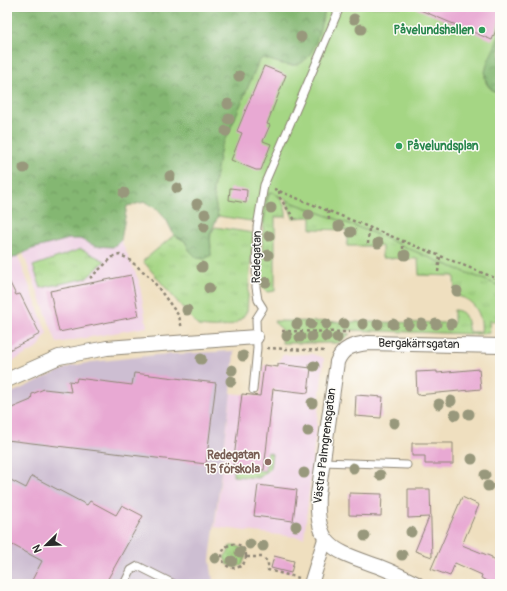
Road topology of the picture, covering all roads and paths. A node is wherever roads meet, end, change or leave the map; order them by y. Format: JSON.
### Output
{"nodes":[{"id":1,"x":340,"y":7,"type":"edge"},
{"id":2,"x":264,"y":185,"type":"junction"},
{"id":3,"x":279,"y":191,"type":"junction"},
{"id":4,"x":328,"y":211,"type":"junction"},
{"id":5,"x":295,"y":220,"type":"dead end"},
{"id":6,"x":329,"y":220,"type":"dead end"},
{"id":7,"x":369,"y":227,"type":"junction"},
{"id":8,"x":403,"y":241,"type":"junction"},
{"id":9,"x":368,"y":244,"type":"dead end"},
{"id":10,"x":403,"y":255,"type":"dead end"},
{"id":11,"x":440,"y":256,"type":"junction"},
{"id":12,"x":438,"y":272,"type":"dead end"},
{"id":13,"x":90,"y":278,"type":"dead end"},
{"id":14,"x":500,"y":280,"type":"edge"},
{"id":15,"x":282,"y":331,"type":"dead end"},
{"id":16,"x":351,"y":332,"type":"dead end"},
{"id":17,"x":185,"y":341,"type":"junction"},
{"id":18,"x":256,"y":343,"type":"junction"},
{"id":19,"x":500,"y":346,"type":"edge"},
{"id":20,"x":341,"y":352,"type":"junction"},
{"id":21,"x":7,"y":380,"type":"edge"},
{"id":22,"x":253,"y":390,"type":"dead end"},
{"id":23,"x":323,"y":462,"type":"junction"},
{"id":24,"x":407,"y":465,"type":"dead end"},
{"id":25,"x":325,"y":539,"type":"junction"},
{"id":26,"x":247,"y":557,"type":"junction"},
{"id":27,"x":311,"y":583,"type":"edge"},
{"id":28,"x":124,"y":584,"type":"edge"},
{"id":29,"x":174,"y":584,"type":"edge"},
{"id":30,"x":417,"y":584,"type":"edge"}],
"edges":[{"from":1,"to":2,"type":"lane","name":"Redegatan"},
{"from":2,"to":3,"type":"path"},
{"from":2,"to":18,"type":"lane","name":"Redegatan"},
{"from":3,"to":4,"type":"path"},
{"from":3,"to":5,"type":"path"},
{"from":4,"to":6,"type":"path"},
{"from":4,"to":7,"type":"path"},
{"from":7,"to":8,"type":"path"},
{"from":7,"to":9,"type":"path"},
{"from":8,"to":10,"type":"path"},
{"from":8,"to":11,"type":"path"},
{"from":11,"to":12,"type":"path"},
{"from":11,"to":14,"type":"path"},
{"from":13,"to":17,"type":"path"},
{"from":15,"to":16,"type":"path"},
{"from":17,"to":18,"type":"street"},
{"from":17,"to":21,"type":"street"},
{"from":18,"to":20,"type":"path"},
{"from":18,"to":22,"type":"lane"},
{"from":19,"to":20,"type":"street","name":"Bergakärrsgatan"},
{"from":20,"to":23,"type":"street","name":"Västra Palmgrensgatan"},
{"from":23,"to":24,"type":"lane"},
{"from":23,"to":25,"type":"street","name":"Västra Palmgrensgatan"},
{"from":25,"to":27,"type":"street"},
{"from":25,"to":30,"type":"street"},
{"from":26,"to":26,"type":"path"},
{"from":26,"to":27,"type":"path"},
{"from":28,"to":29,"type":"lane"}]}
